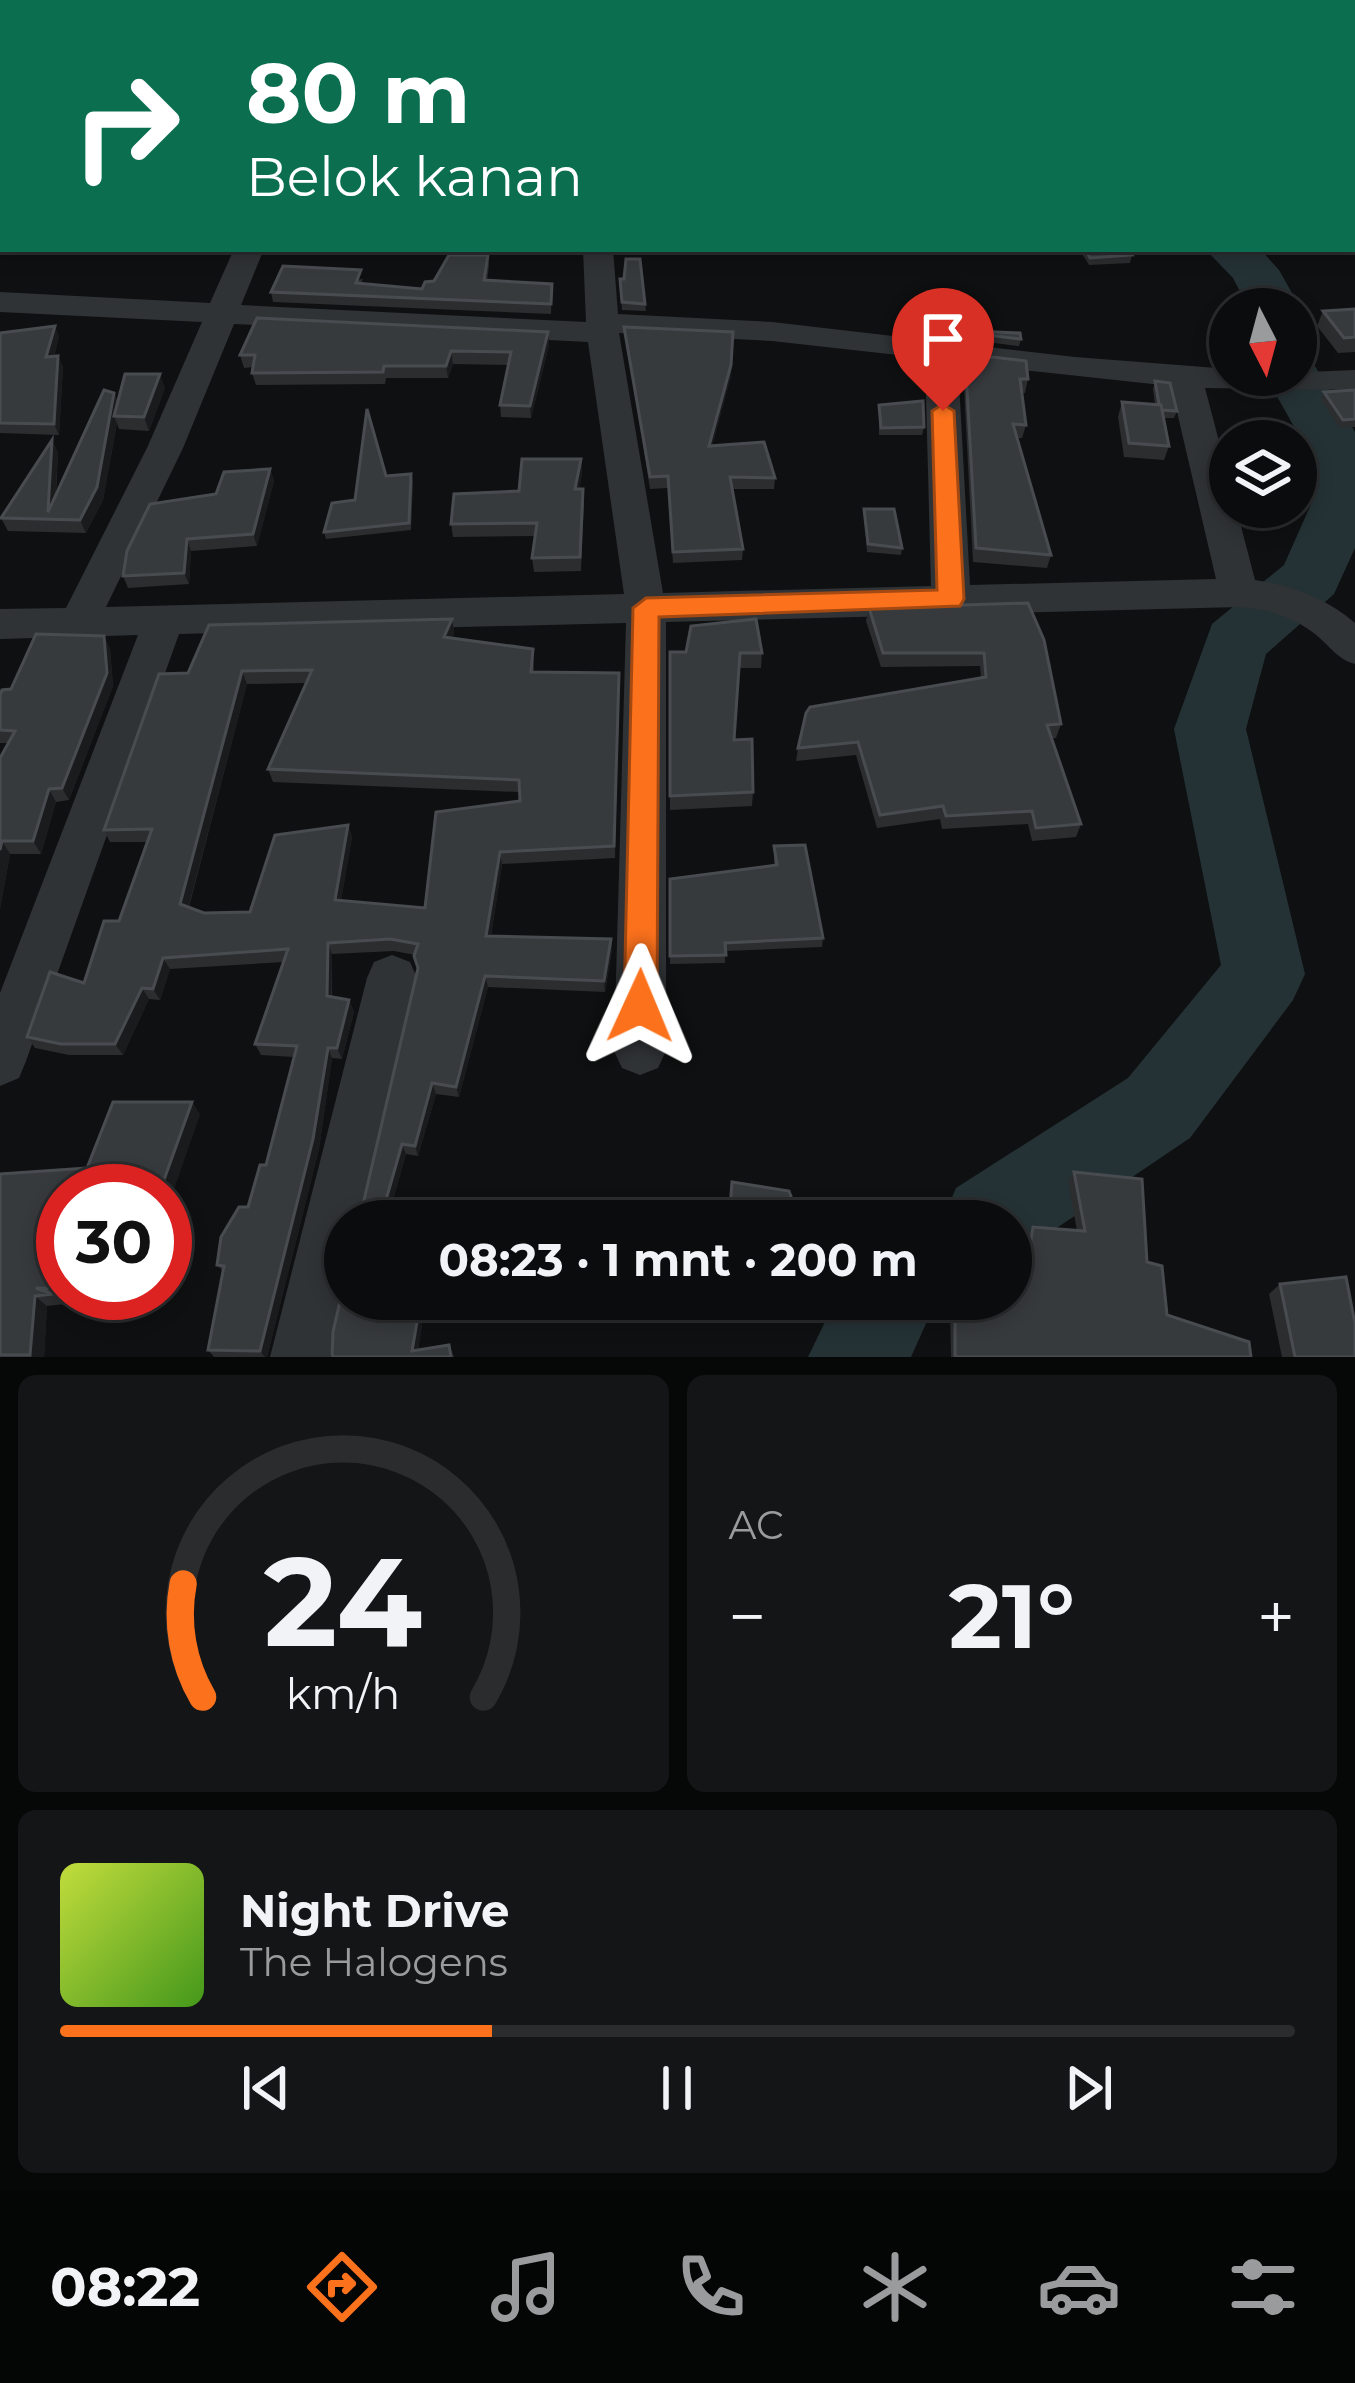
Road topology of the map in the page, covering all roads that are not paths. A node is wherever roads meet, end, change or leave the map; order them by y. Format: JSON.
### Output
{"nodes":[{"id":1,"x":248,"y":252,"type":"edge"},
{"id":2,"x":598,"y":252,"type":"edge"},
{"id":3,"x":0,"y":302,"type":"edge"},
{"id":4,"x":220,"y":312,"type":"junction"},
{"id":5,"x":603,"y":328,"type":"junction"},
{"id":6,"x":941,"y":351,"type":"junction"},
{"id":7,"x":1186,"y":379,"type":"junction"},
{"id":8,"x":1342,"y":381,"type":"edge"},
{"id":9,"x":1272,"y":598,"type":"junction"},
{"id":10,"x":951,"y":599,"type":"junction"},
{"id":11,"x":646,"y":608,"type":"junction"},
{"id":12,"x":78,"y":623,"type":"junction"},
{"id":13,"x":163,"y":623,"type":"junction"},
{"id":14,"x":0,"y":625,"type":"edge"},
{"id":15,"x":1355,"y":649,"type":"edge"},
{"id":16,"x":392,"y":979,"type":"dead end"},
{"id":17,"x":640,"y":1051,"type":"dead end"},
{"id":18,"x":0,"y":1061,"type":"edge"},
{"id":19,"x":300,"y":1357,"type":"edge"}],
"edges":[{"from":1,"to":4,"type":"street"},
{"from":2,"to":5,"type":"street"},
{"from":3,"to":4,"type":"street"},
{"from":4,"to":5,"type":"street"},
{"from":4,"to":12,"type":"street"},
{"from":5,"to":6,"type":"street"},
{"from":5,"to":11,"type":"street"},
{"from":6,"to":7,"type":"street"},
{"from":6,"to":10,"type":"street"},
{"from":7,"to":8,"type":"street"},
{"from":7,"to":9,"type":"street"},
{"from":9,"to":10,"type":"street"},
{"from":9,"to":15,"type":"street"},
{"from":10,"to":11,"type":"street"},
{"from":11,"to":13,"type":"street"},
{"from":11,"to":17,"type":"street"},
{"from":12,"to":13,"type":"street"},
{"from":12,"to":14,"type":"street"},
{"from":13,"to":18,"type":"street"},
{"from":16,"to":19,"type":"street"}]}
